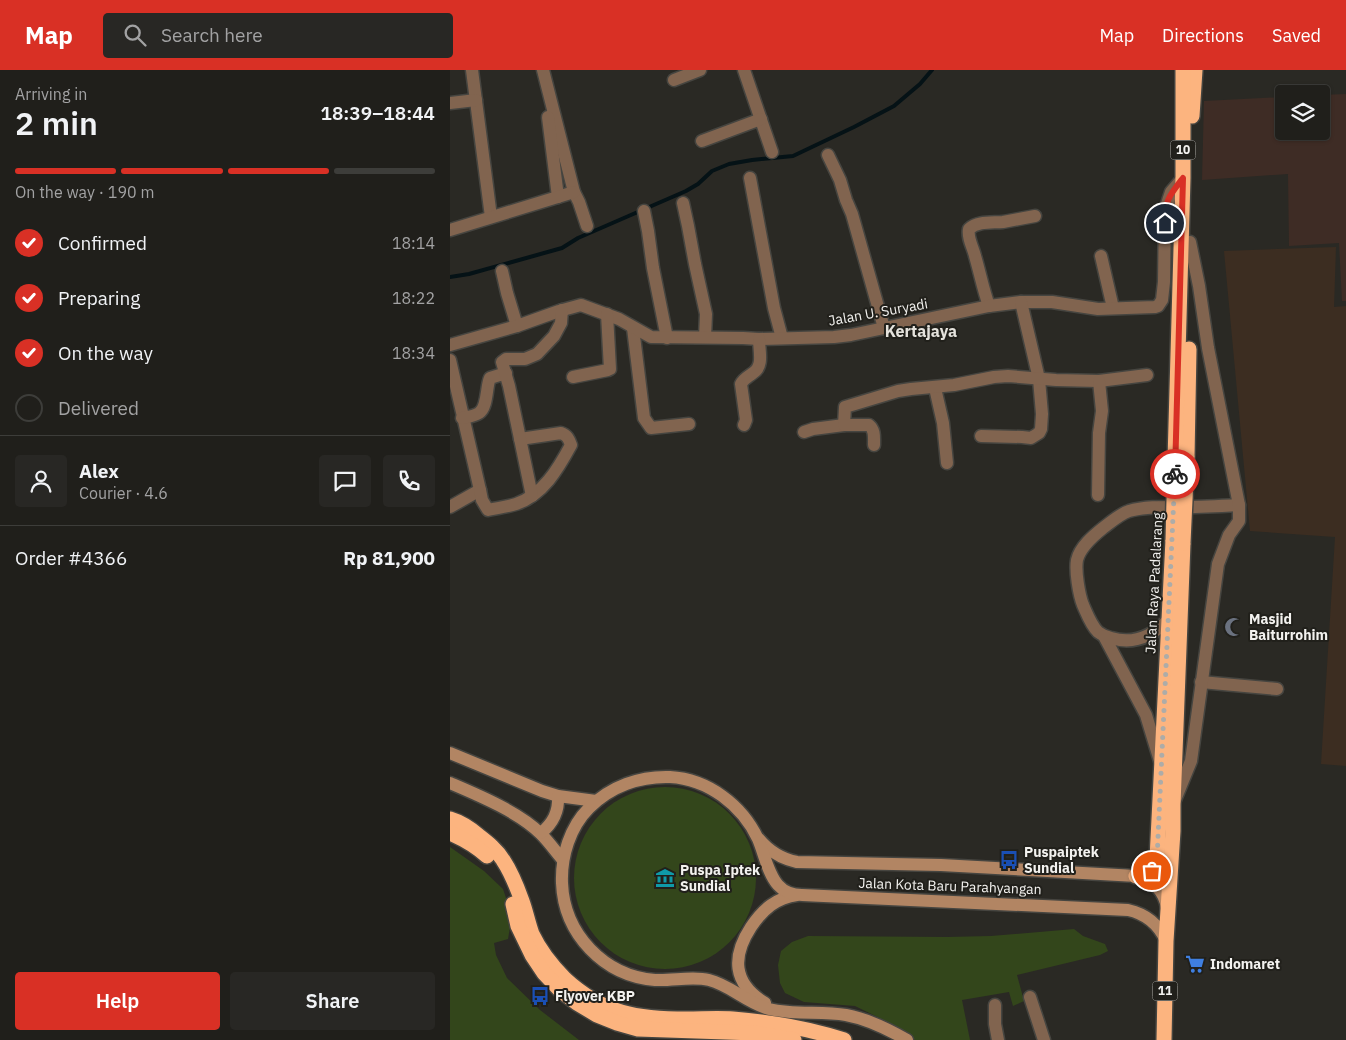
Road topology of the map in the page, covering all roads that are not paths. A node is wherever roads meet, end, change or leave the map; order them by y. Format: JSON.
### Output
{"nodes":[{"id":1,"x":472,"y":70,"type":"edge"},
{"id":2,"x":542,"y":70,"type":"edge"},
{"id":3,"x":700,"y":70,"type":"edge"},
{"id":4,"x":744,"y":70,"type":"edge"},
{"id":5,"x":1183,"y":70,"type":"edge"},
{"id":6,"x":1194,"y":70,"type":"edge"},
{"id":7,"x":674,"y":80,"type":"dead end"},
{"id":8,"x":476,"y":100,"type":"junction"},
{"id":9,"x":450,"y":103,"type":"edge"},
{"id":10,"x":761,"y":119,"type":"junction"},
{"id":11,"x":702,"y":141,"type":"dead end"},
{"id":12,"x":772,"y":152,"type":"dead end"},
{"id":13,"x":828,"y":155,"type":"dead end"},
{"id":14,"x":750,"y":178,"type":"dead end"},
{"id":15,"x":1183,"y":178,"type":"junction"},
{"id":16,"x":574,"y":192,"type":"junction"},
{"id":17,"x":558,"y":197,"type":"junction"},
{"id":18,"x":683,"y":203,"type":"dead end"},
{"id":19,"x":644,"y":211,"type":"dead end"},
{"id":20,"x":1035,"y":216,"type":"dead end"},
{"id":21,"x":491,"y":217,"type":"junction"},
{"id":22,"x":587,"y":226,"type":"dead end"},
{"id":23,"x":450,"y":230,"type":"edge"},
{"id":24,"x":1190,"y":242,"type":"junction"},
{"id":25,"x":1101,"y":256,"type":"dead end"},
{"id":26,"x":502,"y":271,"type":"dead end"},
{"id":27,"x":1021,"y":302,"type":"junction"},
{"id":28,"x":989,"y":306,"type":"junction"},
{"id":29,"x":1113,"y":308,"type":"junction"},
{"id":30,"x":562,"y":310,"type":"junction"},
{"id":31,"x":607,"y":314,"type":"junction"},
{"id":32,"x":517,"y":326,"type":"junction"},
{"id":33,"x":633,"y":328,"type":"junction"},
{"id":34,"x":884,"y":328,"type":"junction"},
{"id":35,"x":666,"y":338,"type":"junction"},
{"id":36,"x":705,"y":338,"type":"junction"},
{"id":37,"x":782,"y":338,"type":"junction"},
{"id":38,"x":759,"y":339,"type":"junction"},
{"id":39,"x":450,"y":345,"type":"edge"},
{"id":40,"x":450,"y":360,"type":"edge"},
{"id":41,"x":506,"y":373,"type":"junction"},
{"id":42,"x":1147,"y":375,"type":"dead end"},
{"id":43,"x":573,"y":376,"type":"dead end"},
{"id":44,"x":1039,"y":379,"type":"junction"},
{"id":45,"x":1099,"y":381,"type":"junction"},
{"id":46,"x":936,"y":388,"type":"junction"},
{"id":47,"x":462,"y":418,"type":"junction"},
{"id":48,"x":689,"y":424,"type":"dead end"},
{"id":49,"x":744,"y":425,"type":"dead end"},
{"id":50,"x":844,"y":425,"type":"junction"},
{"id":51,"x":804,"y":432,"type":"dead end"},
{"id":52,"x":981,"y":436,"type":"dead end"},
{"id":53,"x":520,"y":439,"type":"junction"},
{"id":54,"x":874,"y":444,"type":"dead end"},
{"id":55,"x":1181,"y":458,"type":"junction"},
{"id":56,"x":947,"y":463,"type":"dead end"},
{"id":57,"x":480,"y":490,"type":"junction"},
{"id":58,"x":532,"y":496,"type":"junction"},
{"id":59,"x":1098,"y":496,"type":"dead end"},
{"id":60,"x":1238,"y":505,"type":"junction"},
{"id":61,"x":450,"y":507,"type":"edge"},
{"id":62,"x":1178,"y":542,"type":"junction"},
{"id":63,"x":1169,"y":619,"type":"junction"},
{"id":64,"x":1104,"y":636,"type":"junction"},
{"id":65,"x":1201,"y":682,"type":"junction"},
{"id":66,"x":1277,"y":688,"type":"dead end"},
{"id":67,"x":450,"y":753,"type":"edge"},
{"id":68,"x":1162,"y":768,"type":"junction"},
{"id":69,"x":450,"y":783,"type":"edge"},
{"id":70,"x":558,"y":796,"type":"junction"},
{"id":71,"x":596,"y":801,"type":"junction"},
{"id":72,"x":1173,"y":805,"type":"junction"},
{"id":73,"x":450,"y":819,"type":"edge"},
{"id":74,"x":450,"y":833,"type":"edge"},
{"id":75,"x":754,"y":833,"type":"junction"},
{"id":76,"x":541,"y":834,"type":"junction"},
{"id":77,"x":563,"y":860,"type":"junction"},
{"id":78,"x":1136,"y":876,"type":"junction"},
{"id":79,"x":802,"y":895,"type":"junction"},
{"id":80,"x":1168,"y":918,"type":"junction"},
{"id":81,"x":1166,"y":942,"type":"junction"},
{"id":82,"x":1030,"y":997,"type":"dead end"},
{"id":83,"x":995,"y":1004,"type":"dead end"},
{"id":84,"x":801,"y":1013,"type":"junction"},
{"id":85,"x":793,"y":1040,"type":"edge"},
{"id":86,"x":844,"y":1040,"type":"edge"},
{"id":87,"x":907,"y":1040,"type":"edge"},
{"id":88,"x":998,"y":1040,"type":"edge"},
{"id":89,"x":1044,"y":1040,"type":"edge"},
{"id":90,"x":1164,"y":1040,"type":"edge"}],
"edges":[{"from":1,"to":8,"type":"street"},
{"from":2,"to":16,"type":"street"},
{"from":2,"to":17,"type":"street"},
{"from":3,"to":7,"type":"street"},
{"from":4,"to":10,"type":"street"},
{"from":5,"to":15,"type":"highway","name":"Jalan Raya Padalarang","number":"10"},
{"from":6,"to":24,"type":"highway","name":"Jalan Raya Padalarang","number":"10"},
{"from":8,"to":9,"type":"street"},
{"from":8,"to":21,"type":"street"},
{"from":10,"to":11,"type":"street"},
{"from":10,"to":12,"type":"street"},
{"from":13,"to":34,"type":"street"},
{"from":14,"to":37,"type":"street"},
{"from":15,"to":29,"type":"street","name":"Jalan U. Suryadi"},
{"from":15,"to":55,"type":"highway","name":"Jalan Raya Padalarang","number":"10"},
{"from":16,"to":17,"type":"street"},
{"from":16,"to":22,"type":"street"},
{"from":17,"to":21,"type":"street"},
{"from":18,"to":36,"type":"street"},
{"from":19,"to":35,"type":"street"},
{"from":20,"to":28,"type":"street"},
{"from":21,"to":23,"type":"street"},
{"from":24,"to":55,"type":"highway","name":"Jalan Raya Padalarang","number":"10"},
{"from":24,"to":60,"type":"street"},
{"from":25,"to":29,"type":"street"},
{"from":26,"to":32,"type":"street"},
{"from":27,"to":28,"type":"street","name":"Jalan U. Suryadi"},
{"from":27,"to":29,"type":"street","name":"Jalan U. Suryadi"},
{"from":27,"to":44,"type":"street"},
{"from":28,"to":34,"type":"street","name":"Jalan U. Suryadi"},
{"from":30,"to":31,"type":"street","name":"Jalan U. Suryadi"},
{"from":30,"to":32,"type":"street","name":"Jalan U. Suryadi"},
{"from":30,"to":41,"type":"street"},
{"from":31,"to":33,"type":"street","name":"Jalan U. Suryadi"},
{"from":31,"to":43,"type":"street"},
{"from":32,"to":39,"type":"street","name":"Jalan U. Suryadi"},
{"from":33,"to":35,"type":"street","name":"Jalan U. Suryadi"},
{"from":33,"to":48,"type":"street"},
{"from":34,"to":37,"type":"street","name":"Jalan U. Suryadi"},
{"from":35,"to":36,"type":"street","name":"Jalan U. Suryadi"},
{"from":36,"to":38,"type":"street","name":"Jalan U. Suryadi"},
{"from":37,"to":38,"type":"street","name":"Jalan U. Suryadi"},
{"from":38,"to":49,"type":"street"},
{"from":40,"to":47,"type":"street"},
{"from":41,"to":47,"type":"street"},
{"from":41,"to":53,"type":"street"},
{"from":42,"to":45,"type":"street"},
{"from":44,"to":45,"type":"street"},
{"from":44,"to":46,"type":"street"},
{"from":44,"to":52,"type":"street"},
{"from":45,"to":59,"type":"street"},
{"from":46,"to":50,"type":"street"},
{"from":46,"to":56,"type":"street"},
{"from":47,"to":57,"type":"street"},
{"from":50,"to":51,"type":"street"},
{"from":50,"to":54,"type":"street"},
{"from":53,"to":58,"type":"street"},
{"from":53,"to":58,"type":"street"},
{"from":55,"to":62,"type":"highway","name":"Jalan Raya Padalarang","number":"10","bridge":true},
{"from":57,"to":58,"type":"street"},
{"from":57,"to":61,"type":"street"},
{"from":60,"to":64,"type":"street"},
{"from":60,"to":65,"type":"street"},
{"from":62,"to":63,"type":"highway","name":"Jalan Raya Padalarang","number":"10"},
{"from":62,"to":72,"type":"highway","name":"Jalan Raya Padalarang","number":"10"},
{"from":63,"to":64,"type":"street"},
{"from":63,"to":68,"type":"highway","name":"Jalan Raya Padalarang","number":"10"},
{"from":64,"to":68,"type":"street"},
{"from":65,"to":66,"type":"street"},
{"from":65,"to":72,"type":"street"},
{"from":67,"to":70,"type":"main road"},
{"from":68,"to":78,"type":"highway","name":"Jalan Raya Padalarang","number":"10"},
{"from":69,"to":76,"type":"main road"},
{"from":70,"to":71,"type":"main road"},
{"from":70,"to":76,"type":"main road"},
{"from":71,"to":75,"type":"main road","name":"Jalan Kota Baru Parahyangan"},
{"from":71,"to":77,"type":"main road","name":"Jalan Kota Baru Parahyangan"},
{"from":72,"to":80,"type":"highway","name":"Jalan Raya Padalarang","number":"10"},
{"from":73,"to":86,"type":"highway"},
{"from":74,"to":85,"type":"highway"},
{"from":75,"to":78,"type":"main road","name":"Jalan Kota Baru Parahyangan"},
{"from":75,"to":79,"type":"main road","name":"Jalan Kota Baru Parahyangan"},
{"from":76,"to":77,"type":"main road"},
{"from":77,"to":84,"type":"main road","name":"Jalan Kota Baru Parahyangan"},
{"from":78,"to":80,"type":"main road","name":"Jalan Raya Padalarang"},
{"from":79,"to":81,"type":"main road","name":"Jalan Kota Baru Parahyangan"},
{"from":79,"to":84,"type":"main road"},
{"from":80,"to":81,"type":"highway","name":"Jalan Raya Padalarang","number":"11"},
{"from":81,"to":90,"type":"highway","name":"Jalan Raya Padalarang","number":"11"},
{"from":82,"to":89,"type":"street"},
{"from":83,"to":88,"type":"street"},
{"from":84,"to":87,"type":"main road"}]}
